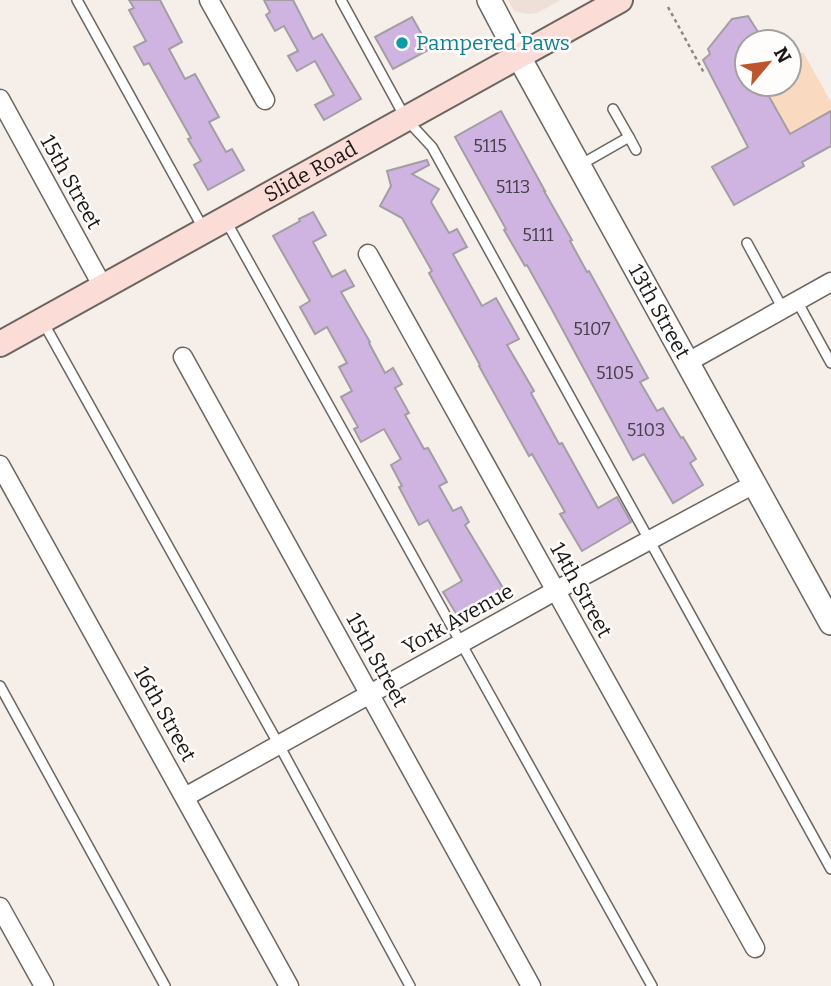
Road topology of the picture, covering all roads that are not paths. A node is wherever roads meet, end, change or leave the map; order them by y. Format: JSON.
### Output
{"nodes":[{"id":1,"x":77,"y":0,"type":"edge"},
{"id":2,"x":209,"y":0,"type":"edge"},
{"id":3,"x":341,"y":0,"type":"edge"},
{"id":4,"x":489,"y":0,"type":"edge"},
{"id":5,"x":620,"y":0,"type":"edge"},
{"id":6,"x":519,"y":57,"type":"junction"},
{"id":7,"x":0,"y":99,"type":"edge"},
{"id":8,"x":265,"y":100,"type":"dead end"},
{"id":9,"x":613,"y":109,"type":"dead end"},
{"id":10,"x":406,"y":119,"type":"junction"},
{"id":11,"x":629,"y":137,"type":"junction"},
{"id":12,"x":636,"y":150,"type":"dead end"},
{"id":13,"x":579,"y":166,"type":"junction"},
{"id":14,"x":215,"y":225,"type":"junction"},
{"id":15,"x":747,"y":243,"type":"dead end"},
{"id":16,"x":368,"y":254,"type":"dead end"},
{"id":17,"x":831,"y":282,"type":"edge"},
{"id":18,"x":103,"y":288,"type":"junction"},
{"id":19,"x":790,"y":305,"type":"junction"},
{"id":20,"x":42,"y":321,"type":"junction"},
{"id":21,"x":1,"y":342,"type":"edge"},
{"id":22,"x":183,"y":356,"type":"dead end"},
{"id":23,"x":688,"y":362,"type":"junction"},
{"id":24,"x":831,"y":363,"type":"edge"},
{"id":25,"x":0,"y":465,"type":"edge"},
{"id":26,"x":754,"y":484,"type":"junction"},
{"id":27,"x":650,"y":540,"type":"junction"},
{"id":28,"x":555,"y":590,"type":"junction"},
{"id":29,"x":831,"y":623,"type":"edge"},
{"id":30,"x":460,"y":644,"type":"junction"},
{"id":31,"x":0,"y":686,"type":"edge"},
{"id":32,"x":369,"y":695,"type":"junction"},
{"id":33,"x":279,"y":745,"type":"junction"},
{"id":34,"x":185,"y":797,"type":"junction"},
{"id":35,"x":831,"y":869,"type":"edge"},
{"id":36,"x":0,"y":907,"type":"edge"},
{"id":37,"x":755,"y":948,"type":"dead end"},
{"id":38,"x":44,"y":986,"type":"edge"},
{"id":39,"x":165,"y":986,"type":"edge"},
{"id":40,"x":289,"y":986,"type":"edge"},
{"id":41,"x":410,"y":986,"type":"edge"},
{"id":42,"x":531,"y":986,"type":"edge"},
{"id":43,"x":652,"y":986,"type":"edge"}],
"edges":[{"from":1,"to":14,"type":"lane"},
{"from":2,"to":8,"type":"street"},
{"from":3,"to":10,"type":"lane"},
{"from":4,"to":6,"type":"street","name":"13th Street"},
{"from":5,"to":6,"type":"main road","name":"Slide Road"},
{"from":6,"to":10,"type":"main road","name":"Slide Road"},
{"from":6,"to":13,"type":"street","name":"13th Street"},
{"from":7,"to":18,"type":"street","name":"15th Street"},
{"from":9,"to":11,"type":"lane"},
{"from":10,"to":14,"type":"main road","name":"Slide Road"},
{"from":10,"to":27,"type":"lane"},
{"from":11,"to":12,"type":"lane"},
{"from":11,"to":13,"type":"lane"},
{"from":13,"to":23,"type":"street","name":"13th Street"},
{"from":14,"to":18,"type":"main road","name":"Slide Road"},
{"from":14,"to":30,"type":"lane"},
{"from":15,"to":19,"type":"lane"},
{"from":16,"to":28,"type":"street","name":"14th Street"},
{"from":17,"to":19,"type":"street"},
{"from":18,"to":20,"type":"main road","name":"Slide Road"},
{"from":19,"to":23,"type":"street"},
{"from":19,"to":24,"type":"lane"},
{"from":20,"to":21,"type":"main road","name":"Slide Road"},
{"from":20,"to":33,"type":"lane"},
{"from":22,"to":32,"type":"street","name":"15th Street"},
{"from":23,"to":26,"type":"street","name":"13th Street"},
{"from":25,"to":34,"type":"street","name":"16th Street"},
{"from":26,"to":27,"type":"street","name":"York Avenue"},
{"from":26,"to":29,"type":"street","name":"13th Street"},
{"from":27,"to":28,"type":"street","name":"York Avenue"},
{"from":27,"to":35,"type":"lane"},
{"from":28,"to":30,"type":"street","name":"York Avenue"},
{"from":28,"to":37,"type":"street","name":"14th Street"},
{"from":30,"to":32,"type":"street","name":"York Avenue"},
{"from":30,"to":43,"type":"lane"},
{"from":31,"to":39,"type":"lane"},
{"from":32,"to":33,"type":"street","name":"York Avenue"},
{"from":32,"to":42,"type":"street","name":"15th Street"},
{"from":33,"to":34,"type":"street","name":"York Avenue"},
{"from":33,"to":41,"type":"lane"},
{"from":34,"to":40,"type":"street","name":"16th Street"},
{"from":36,"to":38,"type":"street"}]}
